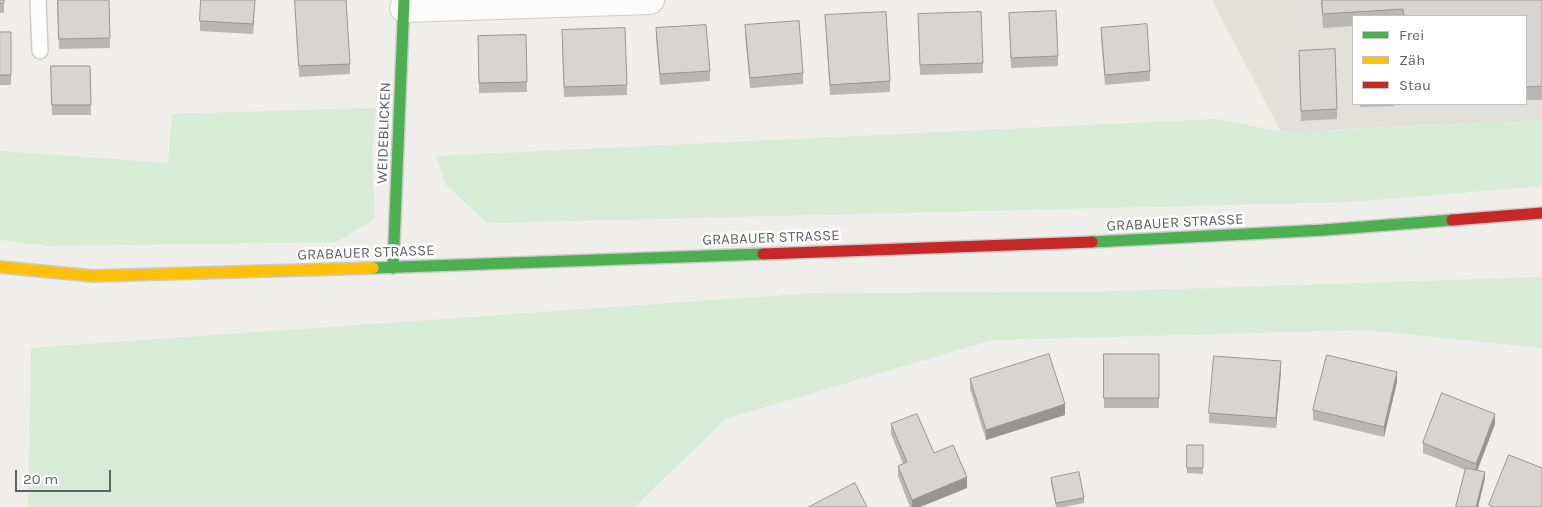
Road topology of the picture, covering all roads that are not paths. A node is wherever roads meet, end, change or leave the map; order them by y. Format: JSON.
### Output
{"nodes":[{"id":1,"x":38,"y":0,"type":"edge"},
{"id":2,"x":650,"y":0,"type":"edge"},
{"id":3,"x":404,"y":4,"type":"edge"},
{"id":4,"x":40,"y":51,"type":"dead end"},
{"id":5,"x":1542,"y":212,"type":"edge"},
{"id":6,"x":0,"y":267,"type":"edge"},
{"id":7,"x":393,"y":268,"type":"junction"}],
"edges":[{"from":1,"to":4,"type":"lane"},
{"from":2,"to":3,"type":"street"},
{"from":3,"to":7,"type":"main road","name":"WEIDEBLICKEN"},
{"from":5,"to":7,"type":"main road","name":"GRABAUER STRASSE"},
{"from":6,"to":7,"type":"main road","name":"GRABAUER STRASSE"}]}
